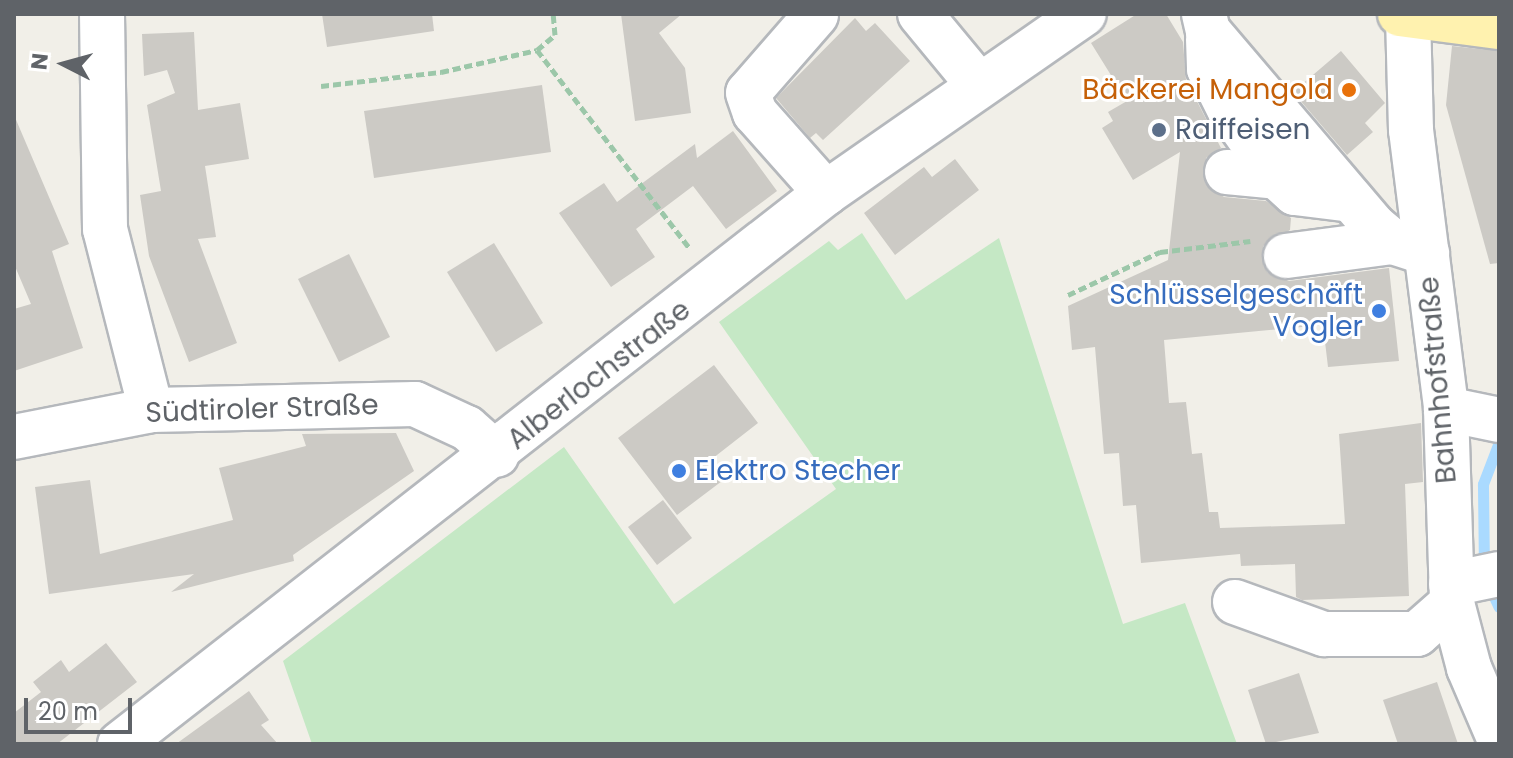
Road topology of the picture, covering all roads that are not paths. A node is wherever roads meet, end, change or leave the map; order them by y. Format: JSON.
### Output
{"nodes":[{"id":1,"x":102,"y":14,"type":"edge"},
{"id":2,"x":920,"y":14,"type":"edge"},
{"id":3,"x":1084,"y":14,"type":"edge"},
{"id":4,"x":816,"y":15,"type":"edge"},
{"id":5,"x":1404,"y":15,"type":"edge"},
{"id":6,"x":1206,"y":22,"type":"edge"},
{"id":7,"x":1499,"y":27,"type":"edge"},
{"id":8,"x":978,"y":84,"type":"junction"},
{"id":9,"x":1227,"y":172,"type":"dead end"},
{"id":10,"x":1277,"y":177,"type":"junction"},
{"id":11,"x":826,"y":193,"type":"junction"},
{"id":12,"x":1352,"y":200,"type":"junction"},
{"id":13,"x":1410,"y":247,"type":"junction"},
{"id":14,"x":1277,"y":248,"type":"road end"},
{"id":15,"x":1446,"y":409,"type":"junction"},
{"id":16,"x":151,"y":410,"type":"junction"},
{"id":17,"x":1496,"y":419,"type":"edge"},
{"id":18,"x":14,"y":437,"type":"edge"},
{"id":19,"x":497,"y":455,"type":"junction"},
{"id":20,"x":1469,"y":585,"type":"edge"},
{"id":21,"x":1235,"y":602,"type":"dead end"},
{"id":22,"x":1499,"y":738,"type":"edge"},
{"id":23,"x":120,"y":744,"type":"edge"}],
"edges":[{"from":1,"to":16,"type":"street"},
{"from":2,"to":8,"type":"street"},
{"from":3,"to":8,"type":"street","name":"Alberlochstraße"},
{"from":4,"to":11,"type":"street"},
{"from":5,"to":7,"type":"main road"},
{"from":5,"to":13,"type":"street","name":"Bahnhofstraße"},
{"from":6,"to":10,"type":"street"},
{"from":6,"to":12,"type":"street"},
{"from":8,"to":11,"type":"street","name":"Alberlochstraße"},
{"from":9,"to":10,"type":"street"},
{"from":10,"to":12,"type":"street"},
{"from":11,"to":19,"type":"street","name":"Alberlochstraße"},
{"from":12,"to":13,"type":"street"},
{"from":13,"to":14,"type":"street"},
{"from":13,"to":15,"type":"street","name":"Bahnhofstraße"},
{"from":15,"to":17,"type":"street"},
{"from":15,"to":20,"type":"street","name":"Bahnhofstraße"},
{"from":16,"to":18,"type":"street","name":"Südtiroler Straße"},
{"from":16,"to":19,"type":"street","name":"Südtiroler Straße"},
{"from":19,"to":23,"type":"street","name":"Alberlochstraße"},
{"from":20,"to":21,"type":"street"},
{"from":20,"to":22,"type":"street","name":"Bahnhofstraße"}]}
